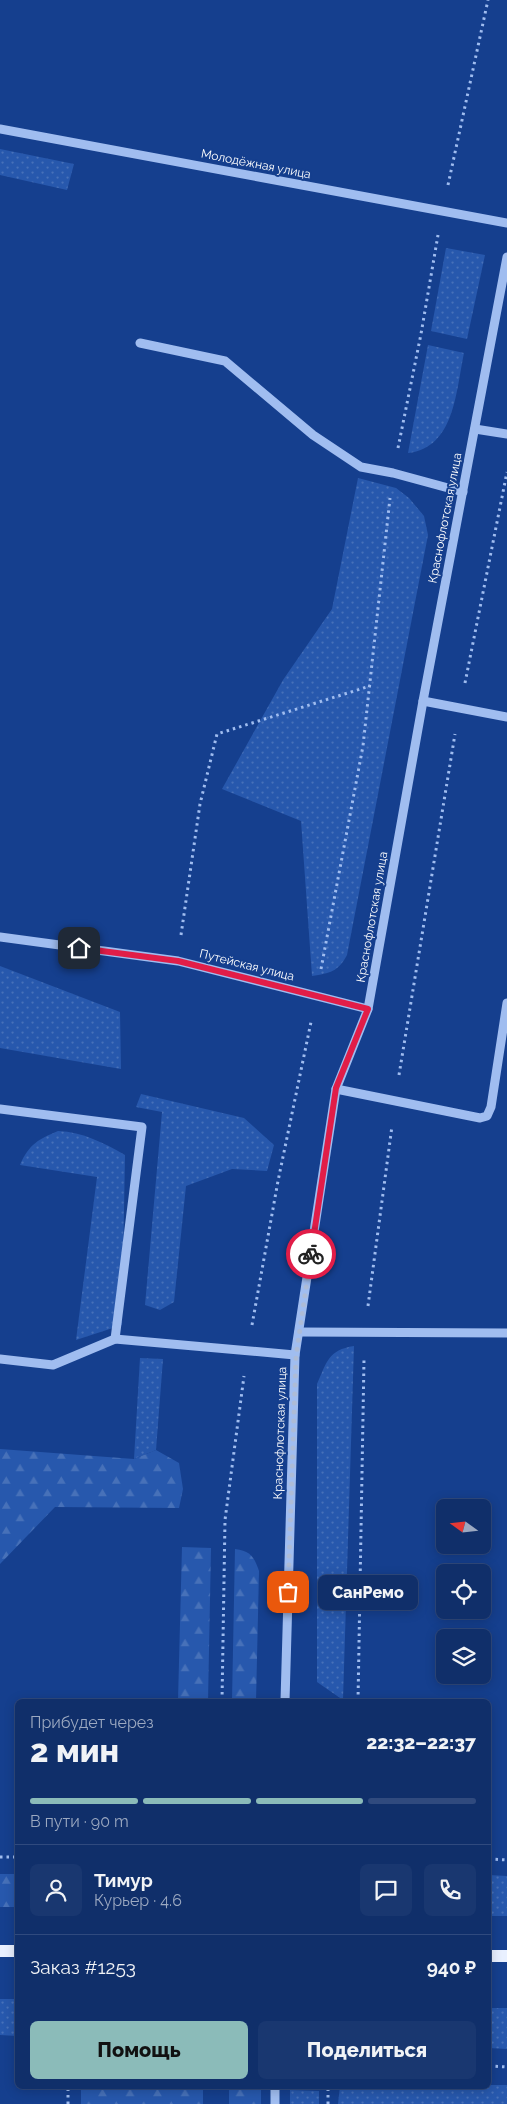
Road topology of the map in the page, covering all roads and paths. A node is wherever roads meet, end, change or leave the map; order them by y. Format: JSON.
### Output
{"nodes":[{"id":1,"x":488,"y":0,"type":"edge"},
{"id":2,"x":0,"y":129,"type":"edge"},
{"id":3,"x":442,"y":212,"type":"junction"},
{"id":4,"x":507,"y":223,"type":"edge"},
{"id":5,"x":507,"y":258,"type":"edge"},
{"id":6,"x":140,"y":343,"type":"dead end"},
{"id":7,"x":475,"y":429,"type":"junction"},
{"id":8,"x":507,"y":434,"type":"edge"},
{"id":9,"x":392,"y":473,"type":"junction"},
{"id":10,"x":463,"y":492,"type":"junction"},
{"id":11,"x":370,"y":686,"type":"junction"},
{"id":12,"x":423,"y":701,"type":"junction"},
{"id":13,"x":507,"y":718,"type":"edge"},
{"id":14,"x":0,"y":937,"type":"edge"},
{"id":15,"x":178,"y":961,"type":"junction"},
{"id":16,"x":317,"y":995,"type":"junction"},
{"id":17,"x":507,"y":1003,"type":"edge"},
{"id":18,"x":368,"y":1009,"type":"junction"},
{"id":19,"x":336,"y":1088,"type":"junction"},
{"id":20,"x":0,"y":1109,"type":"edge"},
{"id":21,"x":278,"y":1181,"type":"dead end"},
{"id":22,"x":299,"y":1332,"type":"junction"},
{"id":23,"x":507,"y":1333,"type":"edge"},
{"id":24,"x":115,"y":1339,"type":"junction"},
{"id":25,"x":296,"y":1356,"type":"junction"},
{"id":26,"x":0,"y":1359,"type":"edge"},
{"id":27,"x":225,"y":1520,"type":"dead end"},
{"id":28,"x":222,"y":1699,"type":"edge"},
{"id":29,"x":284,"y":1699,"type":"edge"},
{"id":30,"x":0,"y":1857,"type":"edge"},
{"id":31,"x":15,"y":1858,"type":"edge"},
{"id":32,"x":491,"y":1860,"type":"edge"},
{"id":33,"x":507,"y":1860,"type":"edge"},
{"id":34,"x":0,"y":1951,"type":"edge"},
{"id":35,"x":15,"y":1951,"type":"edge"},
{"id":36,"x":491,"y":1956,"type":"edge"},
{"id":37,"x":507,"y":1956,"type":"edge"},
{"id":38,"x":491,"y":2066,"type":"edge"},
{"id":39,"x":507,"y":2066,"type":"edge"},
{"id":40,"x":68,"y":2089,"type":"edge"},
{"id":41,"x":275,"y":2089,"type":"edge"},
{"id":42,"x":328,"y":2089,"type":"edge"},
{"id":43,"x":68,"y":2104,"type":"edge"},
{"id":44,"x":275,"y":2104,"type":"edge"},
{"id":45,"x":328,"y":2104,"type":"edge"}],
"edges":[{"from":1,"to":3,"type":"path"},
{"from":2,"to":3,"type":"street","name":"Молодёжная улица"},
{"from":3,"to":4,"type":"street","name":"Молодёжная улица"},
{"from":3,"to":9,"type":"path"},
{"from":5,"to":7,"type":"street","name":"Краснофлотская улица"},
{"from":6,"to":9,"type":"street"},
{"from":7,"to":8,"type":"street"},
{"from":7,"to":10,"type":"street","name":"Краснофлотская улица"},
{"from":9,"to":10,"type":"street"},
{"from":9,"to":11,"type":"path"},
{"from":10,"to":12,"type":"street","name":"Краснофлотская улица"},
{"from":11,"to":15,"type":"path"},
{"from":11,"to":16,"type":"path"},
{"from":12,"to":13,"type":"street"},
{"from":12,"to":18,"type":"street","name":"Краснофлотская улица"},
{"from":14,"to":15,"type":"street","name":"Путейская улица"},
{"from":15,"to":16,"type":"street","name":"Путейская улица"},
{"from":16,"to":18,"type":"street","name":"Путейская улица"},
{"from":16,"to":21,"type":"path"},
{"from":17,"to":19,"type":"street"},
{"from":18,"to":19,"type":"street","name":"Краснофлотская улица"},
{"from":19,"to":22,"type":"street","name":"Краснофлотская улица"},
{"from":20,"to":24,"type":"street"},
{"from":22,"to":23,"type":"street"},
{"from":22,"to":25,"type":"street","name":"Краснофлотская улица"},
{"from":24,"to":25,"type":"street"},
{"from":24,"to":26,"type":"street"},
{"from":25,"to":29,"type":"street","name":"Краснофлотская улица"},
{"from":27,"to":28,"type":"path"},
{"from":30,"to":31,"type":"path"},
{"from":32,"to":33,"type":"path"},
{"from":34,"to":35,"type":"main road"},
{"from":36,"to":37,"type":"main road"},
{"from":38,"to":39,"type":"path"},
{"from":40,"to":43,"type":"path"},
{"from":41,"to":44,"type":"street"},
{"from":42,"to":45,"type":"path"}]}
